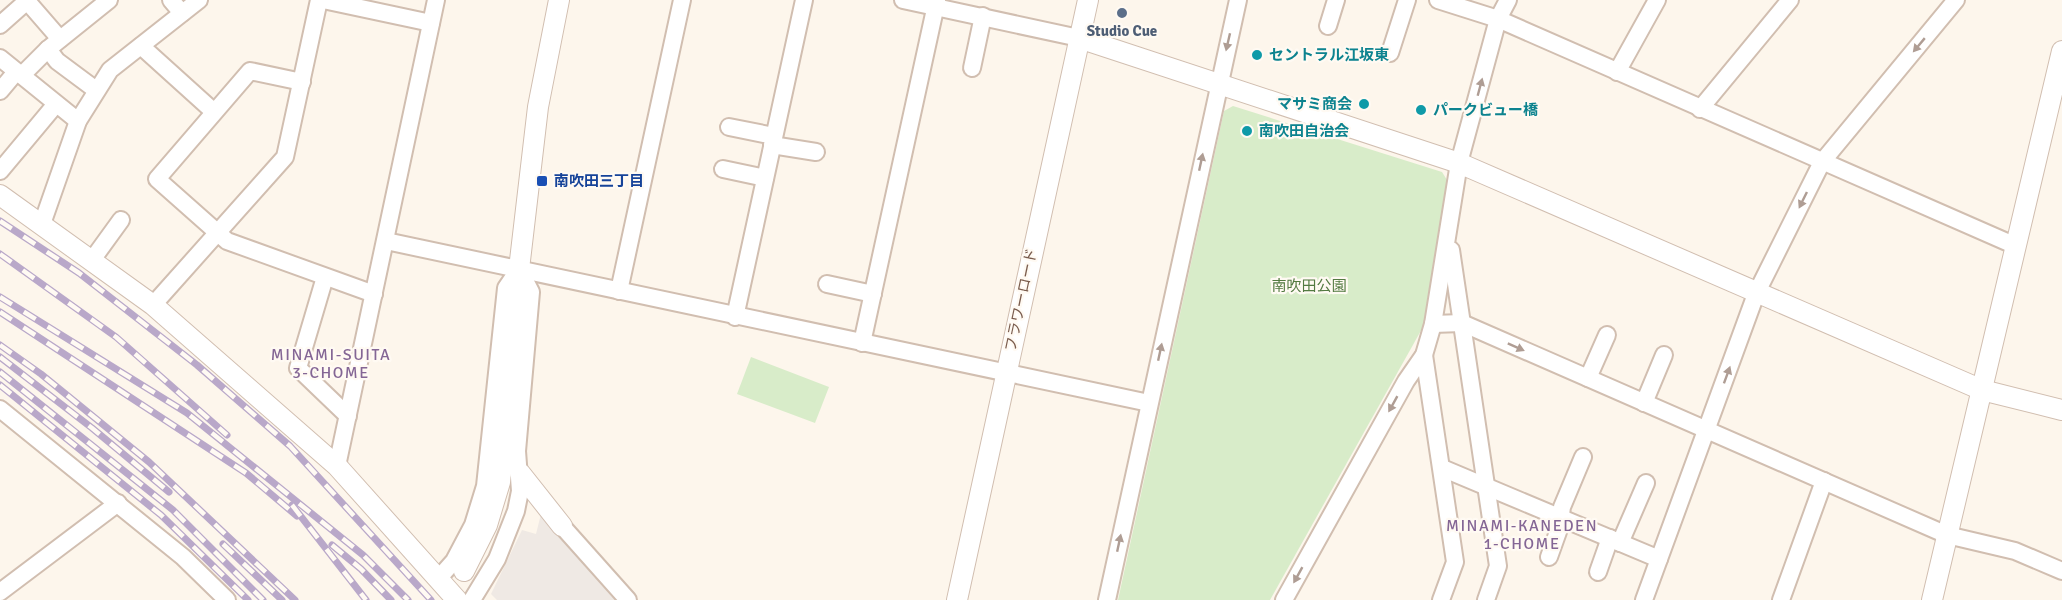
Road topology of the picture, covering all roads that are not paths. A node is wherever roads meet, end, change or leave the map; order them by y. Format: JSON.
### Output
{"nodes":[{"id":1,"x":171,"y":0,"type":"edge"},
{"id":2,"x":199,"y":0,"type":"edge"},
{"id":3,"x":321,"y":0,"type":"edge"},
{"id":4,"x":436,"y":0,"type":"edge"},
{"id":5,"x":559,"y":0,"type":"edge"},
{"id":6,"x":682,"y":0,"type":"edge"},
{"id":7,"x":804,"y":0,"type":"edge"},
{"id":8,"x":903,"y":0,"type":"edge"},
{"id":9,"x":1088,"y":0,"type":"edge"},
{"id":10,"x":1238,"y":0,"type":"edge"},
{"id":11,"x":1336,"y":0,"type":"edge"},
{"id":12,"x":1407,"y":0,"type":"edge"},
{"id":13,"x":1438,"y":0,"type":"edge"},
{"id":14,"x":1508,"y":0,"type":"edge"},
{"id":15,"x":1657,"y":0,"type":"edge"},
{"id":16,"x":1790,"y":0,"type":"edge"},
{"id":17,"x":1956,"y":0,"type":"edge"},
{"id":18,"x":102,"y":2,"type":"edge"},
{"id":19,"x":936,"y":4,"type":"edge"},
{"id":20,"x":1462,"y":4,"type":"edge"},
{"id":21,"x":182,"y":13,"type":"junction"},
{"id":22,"x":983,"y":16,"type":"junction"},
{"id":23,"x":1498,"y":19,"type":"junction"},
{"id":24,"x":431,"y":23,"type":"junction"},
{"id":25,"x":0,"y":25,"type":"edge"},
{"id":26,"x":1328,"y":26,"type":"dead end"},
{"id":27,"x":1080,"y":39,"type":"junction"},
{"id":28,"x":54,"y":44,"type":"junction"},
{"id":29,"x":141,"y":46,"type":"junction"},
{"id":30,"x":2062,"y":51,"type":"edge"},
{"id":31,"x":1390,"y":53,"type":"dead end"},
{"id":32,"x":0,"y":58,"type":"edge"},
{"id":33,"x":972,"y":68,"type":"dead end"},
{"id":34,"x":1617,"y":72,"type":"junction"},
{"id":35,"x":19,"y":74,"type":"junction"},
{"id":36,"x":302,"y":82,"type":"junction"},
{"id":37,"x":1218,"y":84,"type":"junction"},
{"id":38,"x":96,"y":90,"type":"junction"},
{"id":39,"x":0,"y":91,"type":"edge"},
{"id":40,"x":56,"y":104,"type":"junction"},
{"id":41,"x":1700,"y":109,"type":"junction"},
{"id":42,"x":213,"y":111,"type":"junction"},
{"id":43,"x":2055,"y":114,"type":"edge"},
{"id":44,"x":78,"y":121,"type":"junction"},
{"id":45,"x":729,"y":127,"type":"dead end"},
{"id":46,"x":773,"y":141,"type":"junction"},
{"id":47,"x":816,"y":152,"type":"dead end"},
{"id":48,"x":1822,"y":162,"type":"junction"},
{"id":49,"x":1459,"y":163,"type":"junction"},
{"id":50,"x":723,"y":169,"type":"dead end"},
{"id":51,"x":0,"y":171,"type":"edge"},
{"id":52,"x":765,"y":178,"type":"junction"},
{"id":53,"x":0,"y":195,"type":"edge"},
{"id":54,"x":121,"y":220,"type":"dead end"},
{"id":55,"x":42,"y":224,"type":"junction"},
{"id":56,"x":217,"y":233,"type":"junction"},
{"id":57,"x":1448,"y":236,"type":"junction"},
{"id":58,"x":386,"y":241,"type":"junction"},
{"id":59,"x":2016,"y":246,"type":"junction"},
{"id":60,"x":92,"y":260,"type":"junction"},
{"id":61,"x":519,"y":269,"type":"junction"},
{"id":62,"x":325,"y":277,"type":"junction"},
{"id":63,"x":827,"y":284,"type":"dead end"},
{"id":64,"x":619,"y":291,"type":"junction"},
{"id":65,"x":374,"y":294,"type":"junction"},
{"id":66,"x":873,"y":294,"type":"junction"},
{"id":67,"x":1756,"y":294,"type":"junction"},
{"id":68,"x":153,"y":305,"type":"junction"},
{"id":69,"x":735,"y":317,"type":"junction"},
{"id":70,"x":1462,"y":323,"type":"junction"},
{"id":71,"x":1433,"y":324,"type":"junction"},
{"id":72,"x":1607,"y":335,"type":"dead end"},
{"id":73,"x":862,"y":343,"type":"junction"},
{"id":74,"x":1424,"y":355,"type":"junction"},
{"id":75,"x":1664,"y":355,"type":"dead end"},
{"id":76,"x":1005,"y":374,"type":"junction"},
{"id":77,"x":1588,"y":378,"type":"junction"},
{"id":78,"x":1982,"y":390,"type":"junction"},
{"id":79,"x":1149,"y":403,"type":"junction"},
{"id":80,"x":1644,"y":403,"type":"junction"},
{"id":81,"x":0,"y":409,"type":"edge"},
{"id":82,"x":2062,"y":410,"type":"edge"},
{"id":83,"x":348,"y":416,"type":"junction"},
{"id":84,"x":1707,"y":430,"type":"junction"},
{"id":85,"x":1583,"y":458,"type":"dead end"},
{"id":86,"x":337,"y":466,"type":"junction"},
{"id":87,"x":1442,"y":468,"type":"junction"},
{"id":88,"x":520,"y":473,"type":"junction"},
{"id":89,"x":1824,"y":481,"type":"junction"},
{"id":90,"x":1646,"y":483,"type":"dead end"},
{"id":91,"x":1488,"y":486,"type":"junction"},
{"id":92,"x":118,"y":503,"type":"junction"},
{"id":93,"x":1561,"y":516,"type":"junction"},
{"id":94,"x":562,"y":526,"type":"joint"},
{"id":95,"x":1947,"y":535,"type":"junction"},
{"id":96,"x":1615,"y":541,"type":"junction"},
{"id":97,"x":1549,"y":557,"type":"dead end"},
{"id":98,"x":1659,"y":559,"type":"junction"},
{"id":99,"x":464,"y":571,"type":"dead end"},
{"id":100,"x":2062,"y":571,"type":"edge"},
{"id":101,"x":1598,"y":572,"type":"dead end"},
{"id":102,"x":438,"y":579,"type":"junction"},
{"id":103,"x":0,"y":592,"type":"edge"},
{"id":104,"x":226,"y":600,"type":"edge"},
{"id":105,"x":457,"y":600,"type":"edge"},
{"id":106,"x":472,"y":600,"type":"edge"},
{"id":107,"x":628,"y":600,"type":"edge"},
{"id":108,"x":957,"y":600,"type":"edge"},
{"id":109,"x":1107,"y":600,"type":"edge"},
{"id":110,"x":1284,"y":600,"type":"edge"},
{"id":111,"x":1441,"y":600,"type":"edge"},
{"id":112,"x":1486,"y":600,"type":"edge"},
{"id":113,"x":1644,"y":600,"type":"edge"},
{"id":114,"x":1781,"y":600,"type":"edge"},
{"id":115,"x":1932,"y":600,"type":"edge"}],
"edges":[{"from":1,"to":21,"type":"street"},
{"from":2,"to":21,"type":"street"},
{"from":3,"to":24,"type":"street"},
{"from":3,"to":36,"type":"street"},
{"from":4,"to":24,"type":"street"},
{"from":5,"to":61,"type":"street"},
{"from":6,"to":64,"type":"street"},
{"from":7,"to":46,"type":"street"},
{"from":8,"to":19,"type":"street"},
{"from":9,"to":27,"type":"street","name":"フラワーロード"},
{"from":10,"to":37,"type":"street","one_way":true},
{"from":11,"to":26,"type":"street"},
{"from":12,"to":31,"type":"street"},
{"from":13,"to":20,"type":"street"},
{"from":14,"to":23,"type":"street"},
{"from":15,"to":34,"type":"street"},
{"from":16,"to":41,"type":"street"},
{"from":17,"to":48,"type":"street","one_way":true},
{"from":18,"to":28,"type":"street"},
{"from":19,"to":22,"type":"street"},
{"from":19,"to":66,"type":"street"},
{"from":20,"to":23,"type":"street"},
{"from":21,"to":29,"type":"street"},
{"from":22,"to":27,"type":"street"},
{"from":22,"to":33,"type":"street"},
{"from":23,"to":34,"type":"street"},
{"from":49,"to":23,"type":"street","one_way":true},
{"from":24,"to":58,"type":"street"},
{"from":25,"to":28,"type":"street"},
{"from":27,"to":37,"type":"street"},
{"from":27,"to":76,"type":"street","name":"フラワーロード"},
{"from":28,"to":35,"type":"street"},
{"from":28,"to":38,"type":"street"},
{"from":29,"to":38,"type":"street"},
{"from":29,"to":42,"type":"street"},
{"from":30,"to":43,"type":"street"},
{"from":32,"to":35,"type":"street"},
{"from":34,"to":41,"type":"street"},
{"from":35,"to":39,"type":"street"},
{"from":35,"to":40,"type":"street"},
{"from":36,"to":42,"type":"street"},
{"from":36,"to":56,"type":"street"},
{"from":37,"to":49,"type":"street"},
{"from":79,"to":37,"type":"street","one_way":true},
{"from":38,"to":44,"type":"street"},
{"from":40,"to":44,"type":"street"},
{"from":40,"to":51,"type":"street"},
{"from":41,"to":48,"type":"street"},
{"from":42,"to":56,"type":"street"},
{"from":43,"to":59,"type":"street"},
{"from":44,"to":55,"type":"street"},
{"from":45,"to":46,"type":"street"},
{"from":46,"to":47,"type":"street"},
{"from":46,"to":52,"type":"street"},
{"from":48,"to":59,"type":"street"},
{"from":48,"to":67,"type":"street","one_way":true},
{"from":49,"to":57,"type":"street"},
{"from":49,"to":67,"type":"street"},
{"from":50,"to":52,"type":"street"},
{"from":52,"to":69,"type":"street"},
{"from":53,"to":55,"type":"street"},
{"from":54,"to":60,"type":"street"},
{"from":55,"to":60,"type":"street"},
{"from":56,"to":62,"type":"street"},
{"from":56,"to":68,"type":"street"},
{"from":57,"to":70,"type":"street"},
{"from":57,"to":71,"type":"street"},
{"from":58,"to":61,"type":"street"},
{"from":58,"to":65,"type":"street"},
{"from":59,"to":78,"type":"street"},
{"from":60,"to":68,"type":"street"},
{"from":61,"to":64,"type":"street"},
{"from":61,"to":88,"type":"street"},
{"from":61,"to":99,"type":"street"},
{"from":61,"to":102,"type":"street"},
{"from":62,"to":65,"type":"street"},
{"from":62,"to":83,"type":"street"},
{"from":63,"to":66,"type":"street"},
{"from":64,"to":69,"type":"street"},
{"from":65,"to":83,"type":"street"},
{"from":66,"to":73,"type":"street"},
{"from":67,"to":78,"type":"street"},
{"from":84,"to":67,"type":"street","one_way":true},
{"from":68,"to":86,"type":"street"},
{"from":69,"to":73,"type":"street"},
{"from":70,"to":71,"type":"street"},
{"from":70,"to":77,"type":"street","one_way":true},
{"from":70,"to":91,"type":"street"},
{"from":71,"to":74,"type":"street"},
{"from":72,"to":77,"type":"street"},
{"from":73,"to":76,"type":"street"},
{"from":74,"to":87,"type":"street"},
{"from":74,"to":110,"type":"street","one_way":true},
{"from":75,"to":80,"type":"street"},
{"from":76,"to":79,"type":"street"},
{"from":76,"to":108,"type":"street","name":"フラワーロード"},
{"from":77,"to":80,"type":"street"},
{"from":78,"to":82,"type":"street"},
{"from":78,"to":95,"type":"street"},
{"from":109,"to":79,"type":"street","one_way":true},
{"from":80,"to":84,"type":"street"},
{"from":81,"to":92,"type":"street"},
{"from":83,"to":86,"type":"street"},
{"from":84,"to":89,"type":"street"},
{"from":84,"to":98,"type":"street"},
{"from":85,"to":93,"type":"street"},
{"from":86,"to":102,"type":"street"},
{"from":87,"to":91,"type":"street"},
{"from":87,"to":111,"type":"street"},
{"from":88,"to":94,"type":"street"},
{"from":88,"to":106,"type":"street"},
{"from":89,"to":95,"type":"street"},
{"from":89,"to":114,"type":"street"},
{"from":90,"to":96,"type":"street"},
{"from":91,"to":93,"type":"street"},
{"from":91,"to":112,"type":"street"},
{"from":92,"to":103,"type":"street"},
{"from":92,"to":104,"type":"street"},
{"from":93,"to":96,"type":"street"},
{"from":93,"to":97,"type":"street"},
{"from":94,"to":107,"type":"street"},
{"from":95,"to":100,"type":"street"},
{"from":95,"to":115,"type":"street"},
{"from":96,"to":98,"type":"street"},
{"from":96,"to":101,"type":"street"},
{"from":98,"to":113,"type":"street"},
{"from":102,"to":105,"type":"street"}]}
